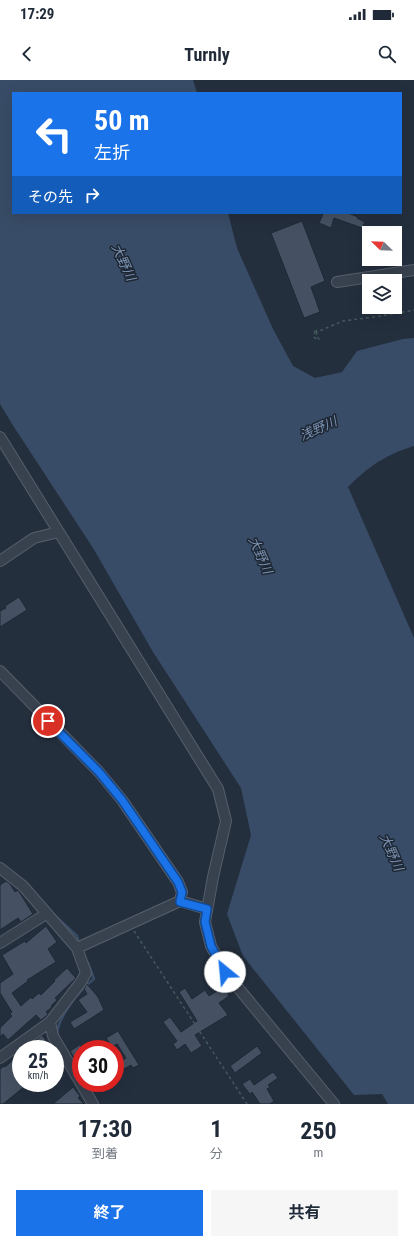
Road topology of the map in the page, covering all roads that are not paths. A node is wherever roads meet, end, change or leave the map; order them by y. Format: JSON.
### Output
{"nodes":[{"id":1,"x":414,"y":270,"type":"edge"},
{"id":2,"x":337,"y":282,"type":"dead end"},
{"id":3,"x":0,"y":437,"type":"edge"},
{"id":4,"x":59,"y":532,"type":"junction"},
{"id":5,"x":0,"y":561,"type":"edge"},
{"id":6,"x":0,"y":671,"type":"edge"},
{"id":7,"x":2,"y":872,"type":"edge"},
{"id":8,"x":180,"y":902,"type":"junction"},
{"id":9,"x":207,"y":909,"type":"junction"},
{"id":10,"x":46,"y":914,"type":"junction"},
{"id":11,"x":0,"y":943,"type":"edge"},
{"id":12,"x":77,"y":948,"type":"junction"},
{"id":13,"x":50,"y":1022,"type":"junction"},
{"id":14,"x":0,"y":1058,"type":"edge"},
{"id":15,"x":93,"y":1104,"type":"edge"},
{"id":16,"x":334,"y":1104,"type":"edge"}],
"edges":[{"from":1,"to":2,"type":"street"},
{"from":3,"to":4,"type":"street"},
{"from":4,"to":5,"type":"street"},
{"from":4,"to":9,"type":"street"},
{"from":6,"to":8,"type":"street"},
{"from":7,"to":10,"type":"street"},
{"from":8,"to":9,"type":"street"},
{"from":8,"to":12,"type":"street"},
{"from":9,"to":16,"type":"street"},
{"from":10,"to":11,"type":"street"},
{"from":10,"to":12,"type":"street"},
{"from":12,"to":13,"type":"street"},
{"from":13,"to":14,"type":"street"},
{"from":13,"to":15,"type":"street"}]}
